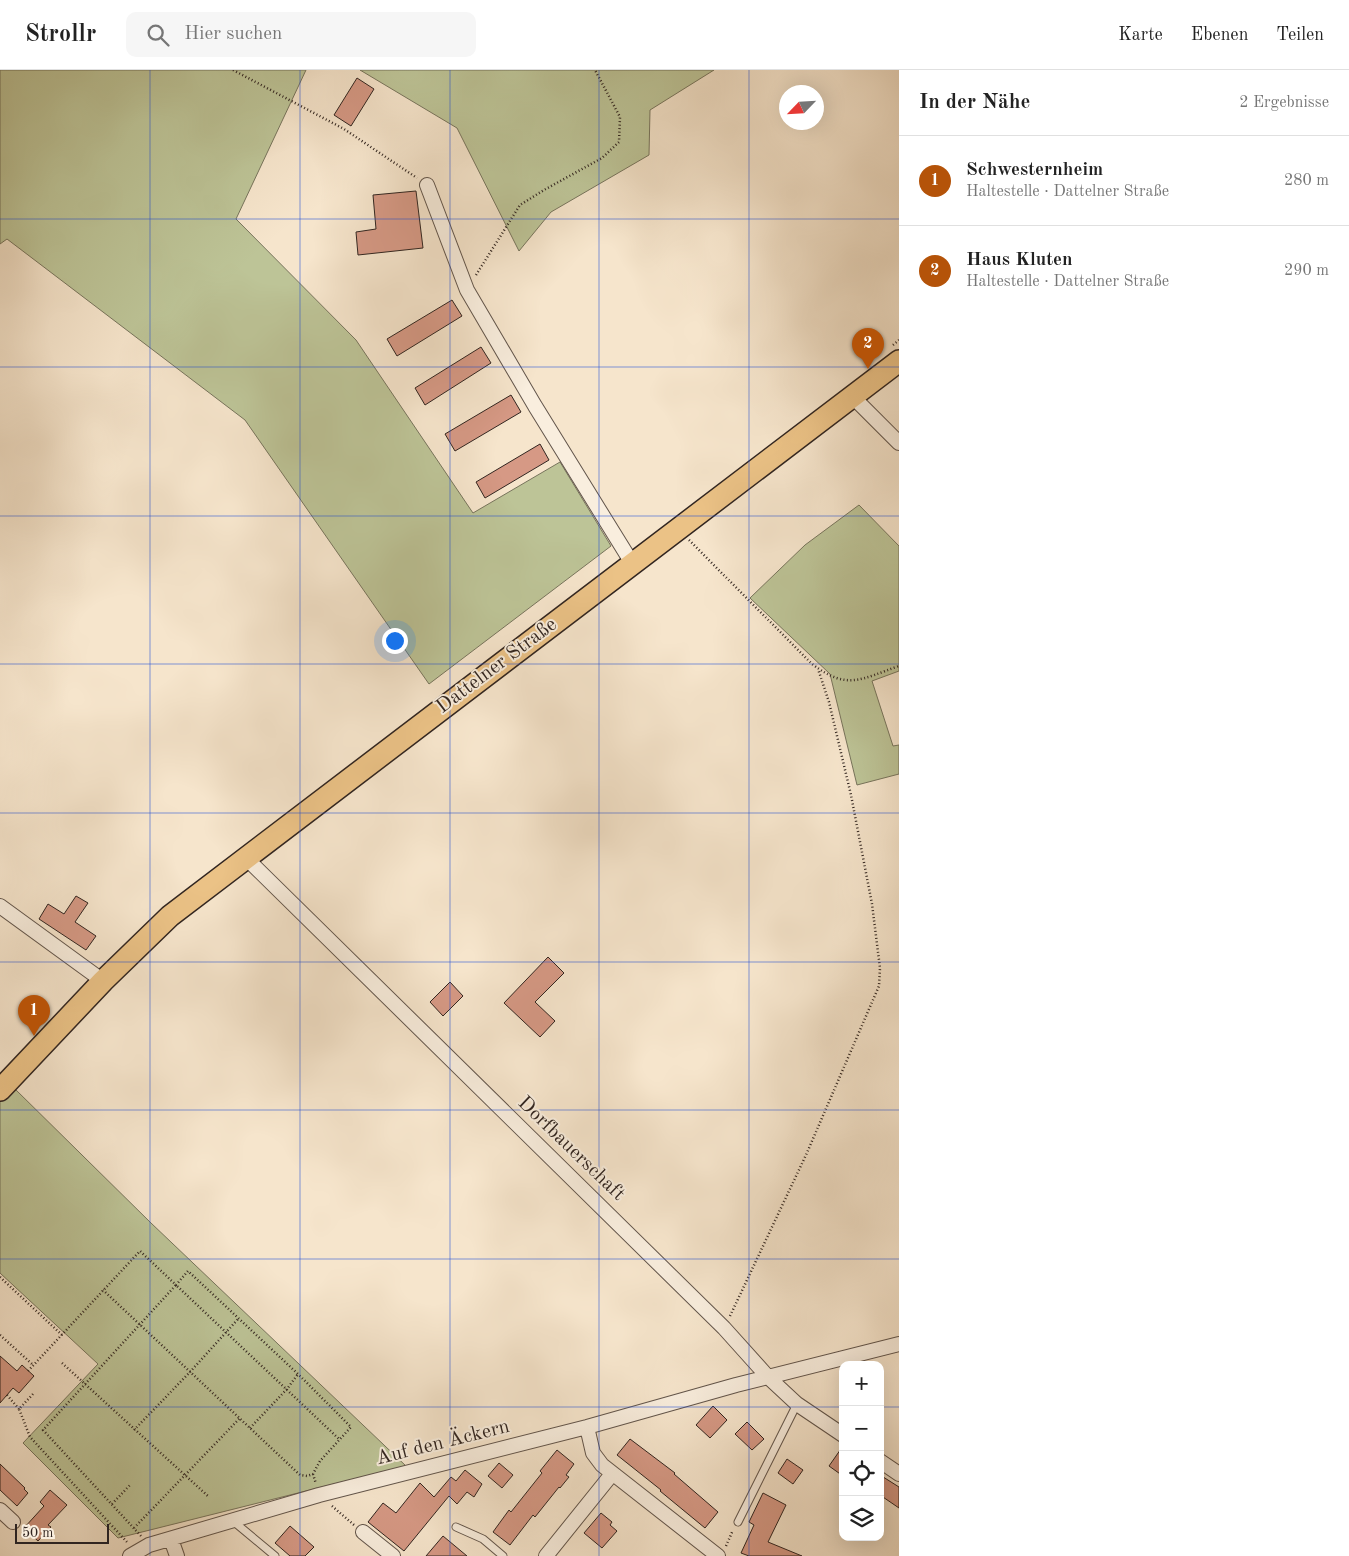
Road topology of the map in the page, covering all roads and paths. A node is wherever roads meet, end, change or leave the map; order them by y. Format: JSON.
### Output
{"nodes":[{"id":1,"x":233,"y":70,"type":"edge"},
{"id":2,"x":596,"y":70,"type":"edge"},
{"id":3,"x":427,"y":184,"type":"joint"},
{"id":4,"x":467,"y":290,"type":"junction"},
{"id":5,"x":899,"y":361,"type":"edge"},
{"id":6,"x":853,"y":397,"type":"junction"},
{"id":7,"x":899,"y":442,"type":"edge"},
{"id":8,"x":678,"y":529,"type":"junction"},
{"id":9,"x":632,"y":564,"type":"junction"},
{"id":10,"x":899,"y":666,"type":"edge"},
{"id":11,"x":818,"y":669,"type":"junction"},
{"id":12,"x":246,"y":858,"type":"junction"},
{"id":13,"x":0,"y":906,"type":"edge"},
{"id":14,"x":103,"y":981,"type":"junction"},
{"id":15,"x":0,"y":1090,"type":"edge"},
{"id":16,"x":0,"y":1277,"type":"edge"},
{"id":17,"x":176,"y":1285,"type":"junction"},
{"id":18,"x":103,"y":1290,"type":"junction"},
{"id":19,"x":239,"y":1318,"type":"junction"},
{"id":20,"x":140,"y":1324,"type":"junction"},
{"id":21,"x":724,"y":1328,"type":"junction"},
{"id":22,"x":226,"y":1333,"type":"junction"},
{"id":23,"x":62,"y":1334,"type":"junction"},
{"id":24,"x":0,"y":1335,"type":"edge"},
{"id":25,"x":899,"y":1344,"type":"edge"},
{"id":26,"x":62,"y":1363,"type":"dead end"},
{"id":27,"x":33,"y":1365,"type":"junction"},
{"id":28,"x":28,"y":1370,"type":"dead end"},
{"id":29,"x":190,"y":1372,"type":"junction"},
{"id":30,"x":298,"y":1374,"type":"junction"},
{"id":31,"x":768,"y":1377,"type":"junction"},
{"id":32,"x":86,"y":1384,"type":"junction"},
{"id":33,"x":287,"y":1389,"type":"junction"},
{"id":34,"x":33,"y":1394,"type":"dead end"},
{"id":35,"x":8,"y":1395,"type":"dead end"},
{"id":36,"x":797,"y":1404,"type":"junction"},
{"id":37,"x":19,"y":1409,"type":"junction"},
{"id":38,"x":240,"y":1418,"type":"junction"},
{"id":39,"x":587,"y":1427,"type":"junction"},
{"id":40,"x":250,"y":1428,"type":"junction"},
{"id":41,"x":134,"y":1430,"type":"junction"},
{"id":42,"x":839,"y":1432,"type":"edge"},
{"id":43,"x":339,"y":1440,"type":"junction"},
{"id":44,"x":884,"y":1464,"type":"edge"},
{"id":45,"x":612,"y":1474,"type":"junction"},
{"id":46,"x":899,"y":1474,"type":"edge"},
{"id":47,"x":185,"y":1476,"type":"junction"},
{"id":48,"x":130,"y":1485,"type":"dead end"},
{"id":49,"x":319,"y":1496,"type":"junction"},
{"id":50,"x":209,"y":1497,"type":"dead end"},
{"id":51,"x":112,"y":1504,"type":"junction"},
{"id":52,"x":0,"y":1510,"type":"edge"},
{"id":53,"x":233,"y":1521,"type":"junction"},
{"id":54,"x":13,"y":1522,"type":"dead end"},
{"id":55,"x":738,"y":1522,"type":"joint"},
{"id":56,"x":456,"y":1527,"type":"dead end"},
{"id":57,"x":134,"y":1528,"type":"junction"},
{"id":58,"x":363,"y":1532,"type":"joint"},
{"id":59,"x":171,"y":1539,"type":"junction"},
{"id":60,"x":149,"y":1545,"type":"junction"},
{"id":61,"x":721,"y":1552,"type":"edge"},
{"id":62,"x":130,"y":1556,"type":"edge"},
{"id":63,"x":177,"y":1556,"type":"edge"},
{"id":64,"x":275,"y":1556,"type":"edge"},
{"id":65,"x":393,"y":1556,"type":"edge"},
{"id":66,"x":503,"y":1556,"type":"edge"},
{"id":67,"x":546,"y":1556,"type":"edge"}],
"edges":[{"from":1,"to":3,"type":"path"},
{"from":2,"to":4,"type":"path"},
{"from":3,"to":4,"type":"street"},
{"from":4,"to":9,"type":"street"},
{"from":5,"to":6,"type":"main road","name":"Dattelner Straße"},
{"from":6,"to":7,"type":"street"},
{"from":6,"to":8,"type":"main road","name":"Dattelner Straße"},
{"from":8,"to":9,"type":"main road","name":"Dattelner Straße"},
{"from":8,"to":11,"type":"path"},
{"from":9,"to":12,"type":"main road","name":"Dattelner Straße"},
{"from":10,"to":11,"type":"path"},
{"from":11,"to":21,"type":"path"},
{"from":12,"to":14,"type":"main road","name":"Dattelner Straße"},
{"from":12,"to":21,"type":"street","name":"Dorfbauerschaft"},
{"from":13,"to":14,"type":"street"},
{"from":14,"to":15,"type":"main road","name":"Dattelner Straße"},
{"from":16,"to":23,"type":"path"},
{"from":17,"to":18,"type":"path"},
{"from":17,"to":19,"type":"path"},
{"from":17,"to":20,"type":"path"},
{"from":17,"to":22,"type":"path"},
{"from":18,"to":20,"type":"path"},
{"from":18,"to":23,"type":"path"},
{"from":19,"to":22,"type":"path"},
{"from":19,"to":30,"type":"path"},
{"from":20,"to":29,"type":"path"},
{"from":20,"to":32,"type":"path"},
{"from":21,"to":31,"type":"street","name":"Dorfbauerschaft"},
{"from":22,"to":29,"type":"path"},
{"from":22,"to":33,"type":"path"},
{"from":23,"to":27,"type":"path"},
{"from":24,"to":27,"type":"path"},
{"from":25,"to":31,"type":"street"},
{"from":26,"to":32,"type":"path"},
{"from":27,"to":28,"type":"path"},
{"from":29,"to":38,"type":"path"},
{"from":29,"to":41,"type":"path"},
{"from":30,"to":33,"type":"path"},
{"from":30,"to":43,"type":"path"},
{"from":31,"to":36,"type":"street","name":"Dorfbauerschaft"},
{"from":31,"to":39,"type":"street","name":"Auf den Äckern"},
{"from":32,"to":41,"type":"path"},
{"from":32,"to":51,"type":"path"},
{"from":33,"to":40,"type":"path"},
{"from":33,"to":43,"type":"path"},
{"from":34,"to":37,"type":"path"},
{"from":35,"to":37,"type":"path"},
{"from":36,"to":42,"type":"street","name":"Dorfbauerschaft"},
{"from":36,"to":55,"type":"lane"},
{"from":37,"to":60,"type":"path"},
{"from":38,"to":40,"type":"path"},
{"from":38,"to":47,"type":"path"},
{"from":39,"to":45,"type":"street"},
{"from":39,"to":49,"type":"street","name":"Auf den Äckern"},
{"from":40,"to":43,"type":"path"},
{"from":41,"to":47,"type":"path"},
{"from":44,"to":46,"type":"street"},
{"from":45,"to":61,"type":"street"},
{"from":45,"to":67,"type":"street"},
{"from":47,"to":50,"type":"path"},
{"from":47,"to":57,"type":"path"},
{"from":48,"to":51,"type":"path"},
{"from":49,"to":53,"type":"street","name":"Auf den Äckern"},
{"from":49,"to":58,"type":"path"},
{"from":51,"to":57,"type":"path"},
{"from":52,"to":54,"type":"street"},
{"from":53,"to":59,"type":"street","name":"Auf den Äckern"},
{"from":53,"to":64,"type":"lane"},
{"from":55,"to":61,"type":"path"},
{"from":56,"to":66,"type":"lane"},
{"from":57,"to":60,"type":"path"},
{"from":58,"to":65,"type":"street"},
{"from":59,"to":60,"type":"street","name":"Auf den Äckern"},
{"from":59,"to":63,"type":"street"},
{"from":60,"to":62,"type":"street","name":"Auf den Äckern"}]}
